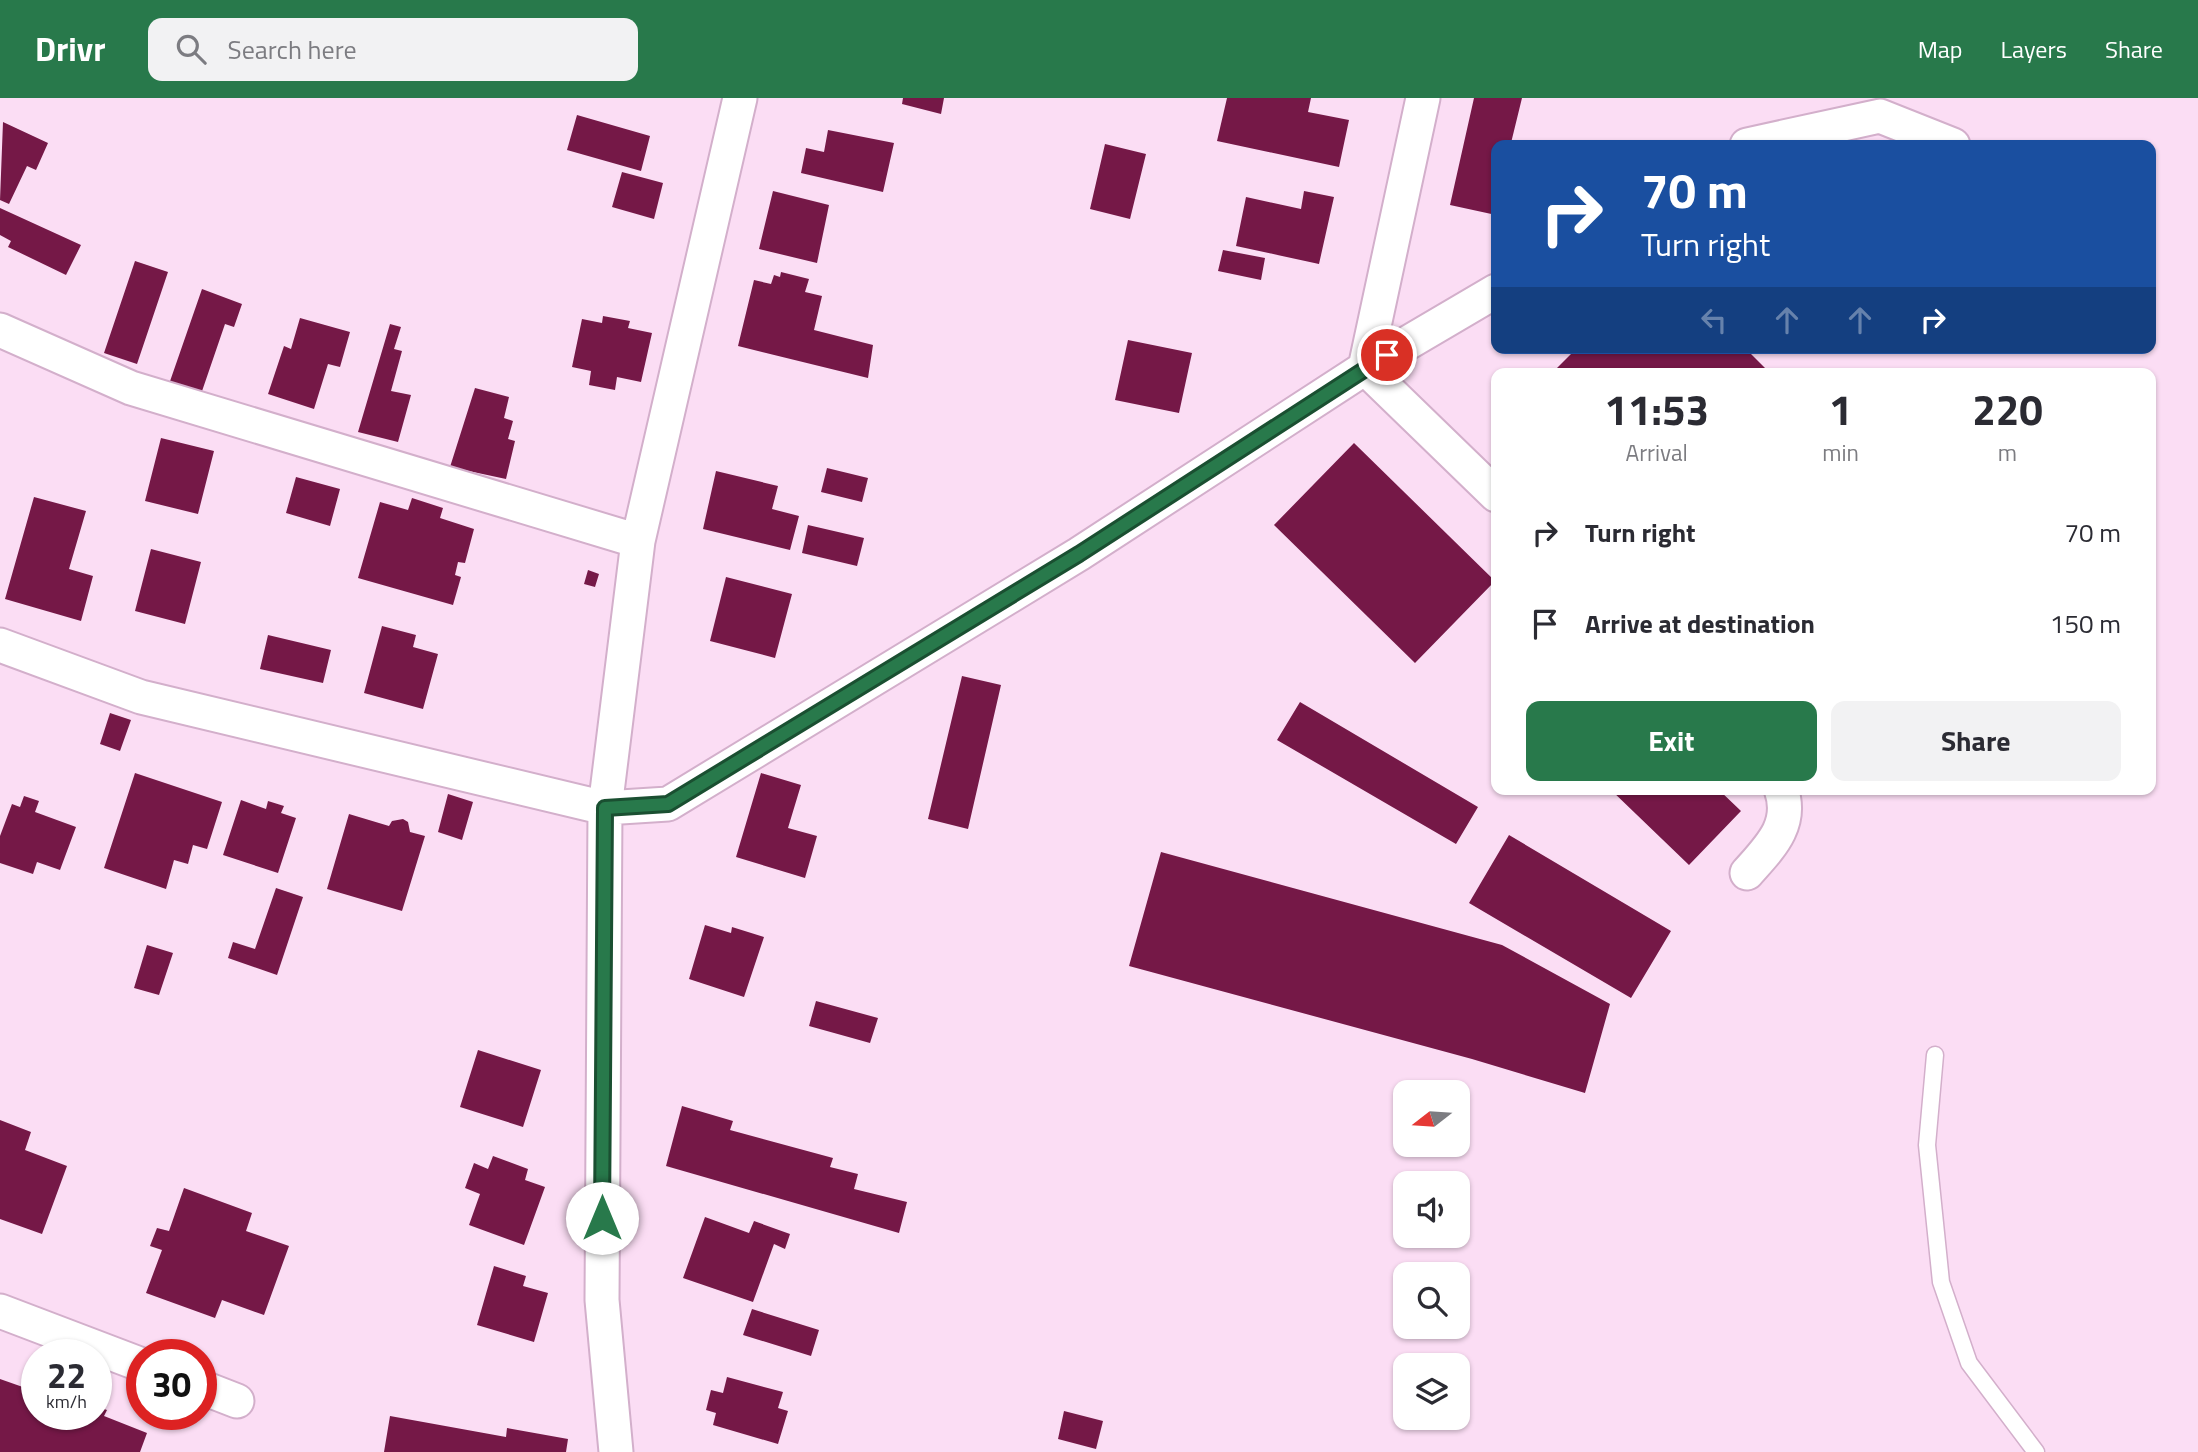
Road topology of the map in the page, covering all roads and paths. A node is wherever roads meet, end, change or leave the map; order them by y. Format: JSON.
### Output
{"nodes":[{"id":1,"x":740,"y":98,"type":"edge"},
{"id":2,"x":1423,"y":98,"type":"edge"},
{"id":3,"x":1770,"y":140,"type":"edge"},
{"id":4,"x":1941,"y":140,"type":"edge"},
{"id":5,"x":1491,"y":294,"type":"edge"},
{"id":6,"x":0,"y":330,"type":"edge"},
{"id":7,"x":1365,"y":368,"type":"junction"},
{"id":8,"x":1491,"y":490,"type":"edge"},
{"id":9,"x":638,"y":541,"type":"junction"},
{"id":10,"x":0,"y":645,"type":"edge"},
{"id":11,"x":1783,"y":795,"type":"edge"},
{"id":12,"x":605,"y":808,"type":"junction"},
{"id":13,"x":1747,"y":873,"type":"dead end"},
{"id":14,"x":1935,"y":1055,"type":"dead end"},
{"id":15,"x":0,"y":1311,"type":"edge"},
{"id":16,"x":126,"y":1359,"type":"edge"},
{"id":17,"x":217,"y":1393,"type":"edge"},
{"id":18,"x":237,"y":1401,"type":"dead end"},
{"id":19,"x":616,"y":1452,"type":"edge"},
{"id":20,"x":2036,"y":1452,"type":"edge"}],
"edges":[{"from":1,"to":9,"type":"street"},
{"from":2,"to":7,"type":"street"},
{"from":3,"to":4,"type":"street"},
{"from":5,"to":7,"type":"street"},
{"from":6,"to":9,"type":"street"},
{"from":7,"to":8,"type":"street"},
{"from":7,"to":12,"type":"street"},
{"from":9,"to":12,"type":"street"},
{"from":10,"to":12,"type":"street"},
{"from":11,"to":13,"type":"street"},
{"from":12,"to":19,"type":"street"},
{"from":14,"to":20,"type":"lane"},
{"from":15,"to":16,"type":"street"},
{"from":17,"to":18,"type":"street"}]}
